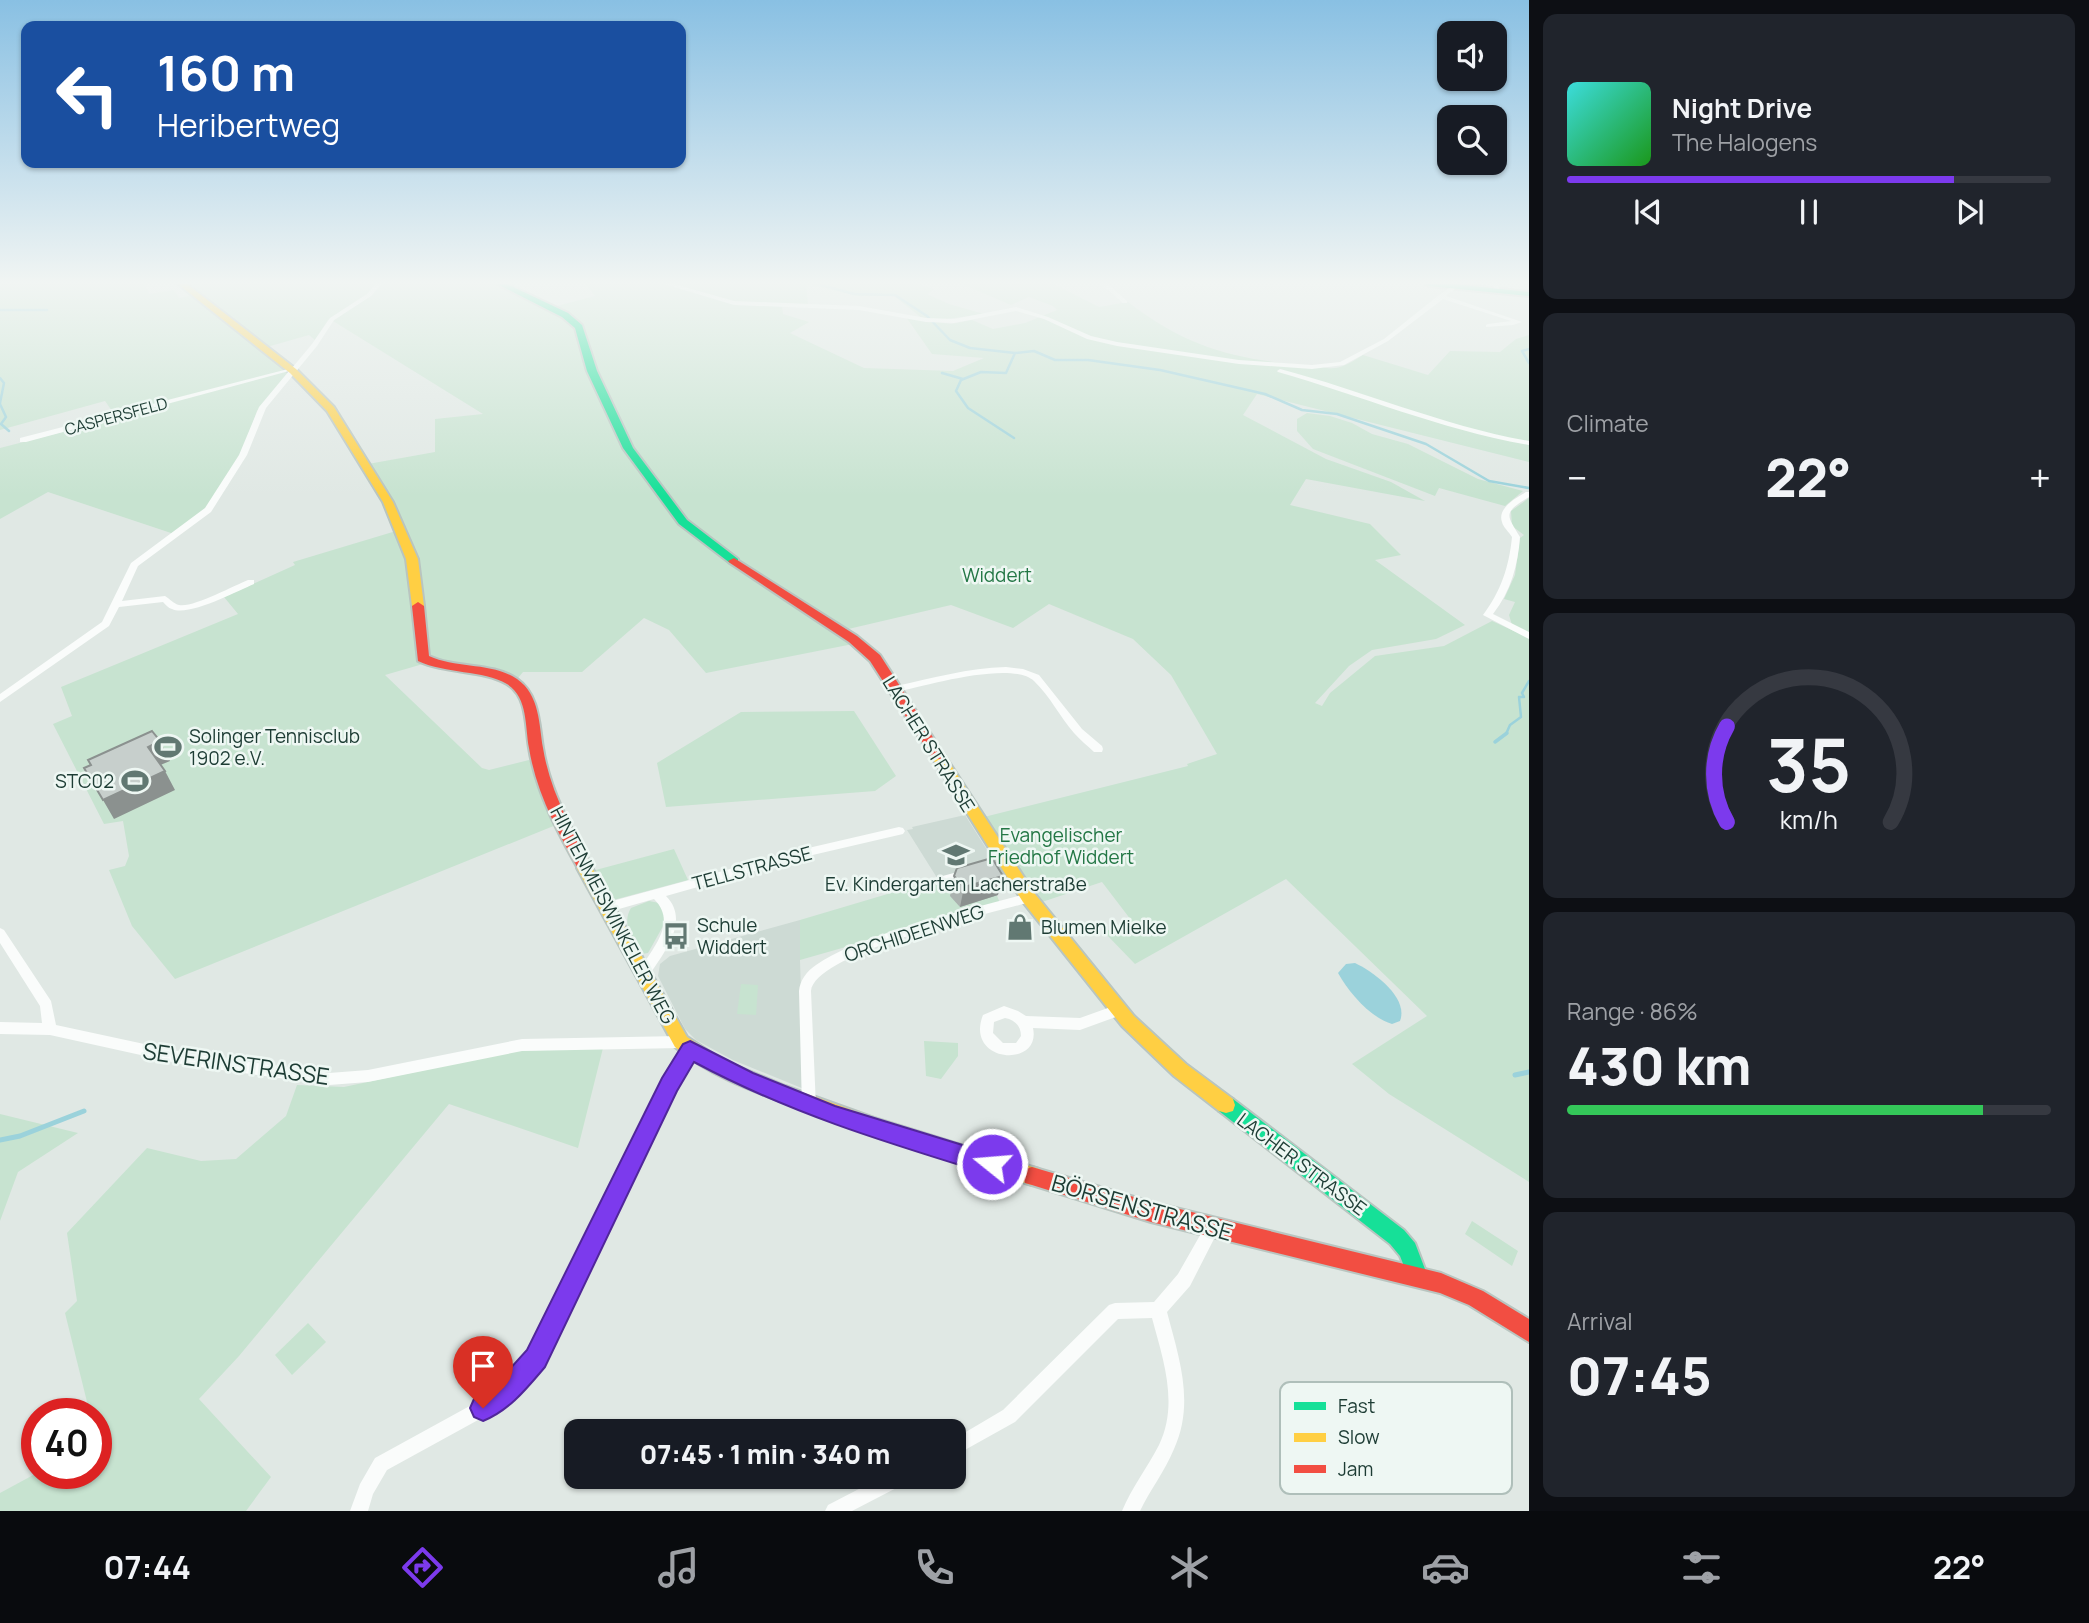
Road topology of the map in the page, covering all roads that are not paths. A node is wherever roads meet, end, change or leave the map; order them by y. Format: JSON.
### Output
{"nodes":[{"id":1,"x":272,"y":355,"type":"edge"},
{"id":2,"x":304,"y":355,"type":"edge"},
{"id":3,"x":587,"y":355,"type":"edge"},
{"id":4,"x":1193,"y":355,"type":"edge"},
{"id":5,"x":1359,"y":355,"type":"edge"},
{"id":6,"x":1253,"y":363,"type":"junction"},
{"id":7,"x":292,"y":370,"type":"junction"},
{"id":8,"x":23,"y":440,"type":"dead end"},
{"id":9,"x":1529,"y":443,"type":"edge"},
{"id":10,"x":1529,"y":494,"type":"edge"},
{"id":11,"x":251,"y":582,"type":"dead end"},
{"id":12,"x":117,"y":604,"type":"junction"},
{"id":13,"x":1529,"y":636,"type":"edge"},
{"id":14,"x":895,"y":688,"type":"junction"},
{"id":15,"x":0,"y":699,"type":"edge"},
{"id":16,"x":1098,"y":749,"type":"dead end"},
{"id":17,"x":899,"y":831,"type":"dead end"},
{"id":18,"x":982,"y":869,"type":"edge"},
{"id":19,"x":939,"y":881,"type":"dead end"},
{"id":20,"x":657,"y":894,"type":"junction"},
{"id":21,"x":1029,"y":898,"type":"junction"},
{"id":22,"x":606,"y":908,"type":"junction"},
{"id":23,"x":0,"y":933,"type":"edge"},
{"id":24,"x":644,"y":973,"type":"junction"},
{"id":25,"x":1119,"y":1010,"type":"junction"},
{"id":26,"x":1024,"y":1022,"type":"dead end"},
{"id":27,"x":0,"y":1028,"type":"edge"},
{"id":28,"x":50,"y":1029,"type":"junction"},
{"id":29,"x":686,"y":1046,"type":"junction"},
{"id":30,"x":809,"y":1107,"type":"junction"},
{"id":31,"x":1213,"y":1228,"type":"junction"},
{"id":32,"x":1418,"y":1277,"type":"junction"},
{"id":33,"x":1158,"y":1310,"type":"junction"},
{"id":34,"x":1529,"y":1331,"type":"edge"},
{"id":35,"x":966,"y":1441,"type":"edge"},
{"id":36,"x":877,"y":1489,"type":"edge"},
{"id":37,"x":359,"y":1511,"type":"edge"},
{"id":38,"x":834,"y":1511,"type":"edge"},
{"id":39,"x":1131,"y":1511,"type":"edge"}],
"edges":[{"from":1,"to":7,"type":"street","name":"HINTENMEISWINKELER WEG"},
{"from":2,"to":7,"type":"street"},
{"from":3,"to":14,"type":"street","name":"LACHER STRASSE"},
{"from":4,"to":6,"type":"street"},
{"from":5,"to":6,"type":"street"},
{"from":6,"to":9,"type":"street"},
{"from":7,"to":8,"type":"street","name":"CASPERSFELD"},
{"from":7,"to":12,"type":"street"},
{"from":7,"to":22,"type":"street","name":"HINTENMEISWINKELER WEG"},
{"from":10,"to":13,"type":"street"},
{"from":11,"to":12,"type":"street"},
{"from":12,"to":15,"type":"street"},
{"from":14,"to":16,"type":"street"},
{"from":14,"to":21,"type":"street","name":"LACHER STRASSE"},
{"from":17,"to":20,"type":"street","name":"TELLSTRASSE"},
{"from":18,"to":19,"type":"street"},
{"from":20,"to":22,"type":"street","name":"TELLSTRASSE"},
{"from":20,"to":24,"type":"street"},
{"from":21,"to":25,"type":"street","name":"LACHER STRASSE"},
{"from":21,"to":30,"type":"street","name":"ORCHIDEENWEG"},
{"from":22,"to":24,"type":"street","name":"HINTENMEISWINKELER WEG"},
{"from":23,"to":28,"type":"street"},
{"from":24,"to":29,"type":"street","name":"HINTENMEISWINKELER WEG"},
{"from":25,"to":26,"type":"street"},
{"from":25,"to":32,"type":"street","name":"LACHER STRASSE"},
{"from":27,"to":28,"type":"street","name":"SEVERINSTRASSE"},
{"from":28,"to":29,"type":"street","name":"SEVERINSTRASSE"},
{"from":29,"to":30,"type":"street","name":"BÖRSENSTRASSE"},
{"from":29,"to":37,"type":"street"},
{"from":30,"to":31,"type":"street","name":"BÖRSENSTRASSE"},
{"from":31,"to":32,"type":"street","name":"BÖRSENSTRASSE"},
{"from":31,"to":33,"type":"street"},
{"from":32,"to":34,"type":"street","name":"BÖRSENSTRASSE"},
{"from":33,"to":35,"type":"street"},
{"from":33,"to":39,"type":"street"},
{"from":36,"to":38,"type":"street"}]}
